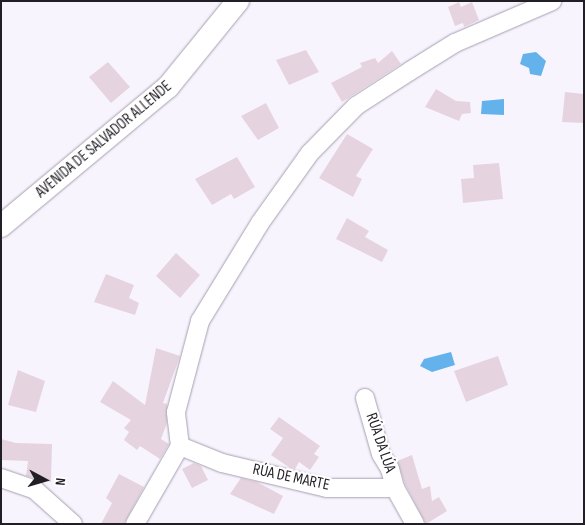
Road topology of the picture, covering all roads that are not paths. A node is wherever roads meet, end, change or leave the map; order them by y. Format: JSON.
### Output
{"nodes":[{"id":1,"x":238,"y":1,"type":"edge"},
{"id":2,"x":552,"y":1,"type":"edge"},
{"id":3,"x":1,"y":226,"type":"edge"},
{"id":4,"x":365,"y":398,"type":"dead end"},
{"id":5,"x":180,"y":446,"type":"junction"},
{"id":6,"x":1,"y":478,"type":"edge"},
{"id":7,"x":395,"y":488,"type":"junction"},
{"id":8,"x":73,"y":524,"type":"edge"},
{"id":9,"x":135,"y":524,"type":"edge"},
{"id":10,"x":415,"y":524,"type":"edge"}],
"edges":[{"from":1,"to":3,"type":"street","name":"AVENIDA DE SALVADOR ALLENDE"},
{"from":2,"to":5,"type":"street"},
{"from":4,"to":7,"type":"street","name":"RÚA DA LÚA"},
{"from":5,"to":7,"type":"street","name":"RÚA DE MARTE"},
{"from":5,"to":9,"type":"street"},
{"from":6,"to":8,"type":"street"},
{"from":7,"to":10,"type":"street"}]}
